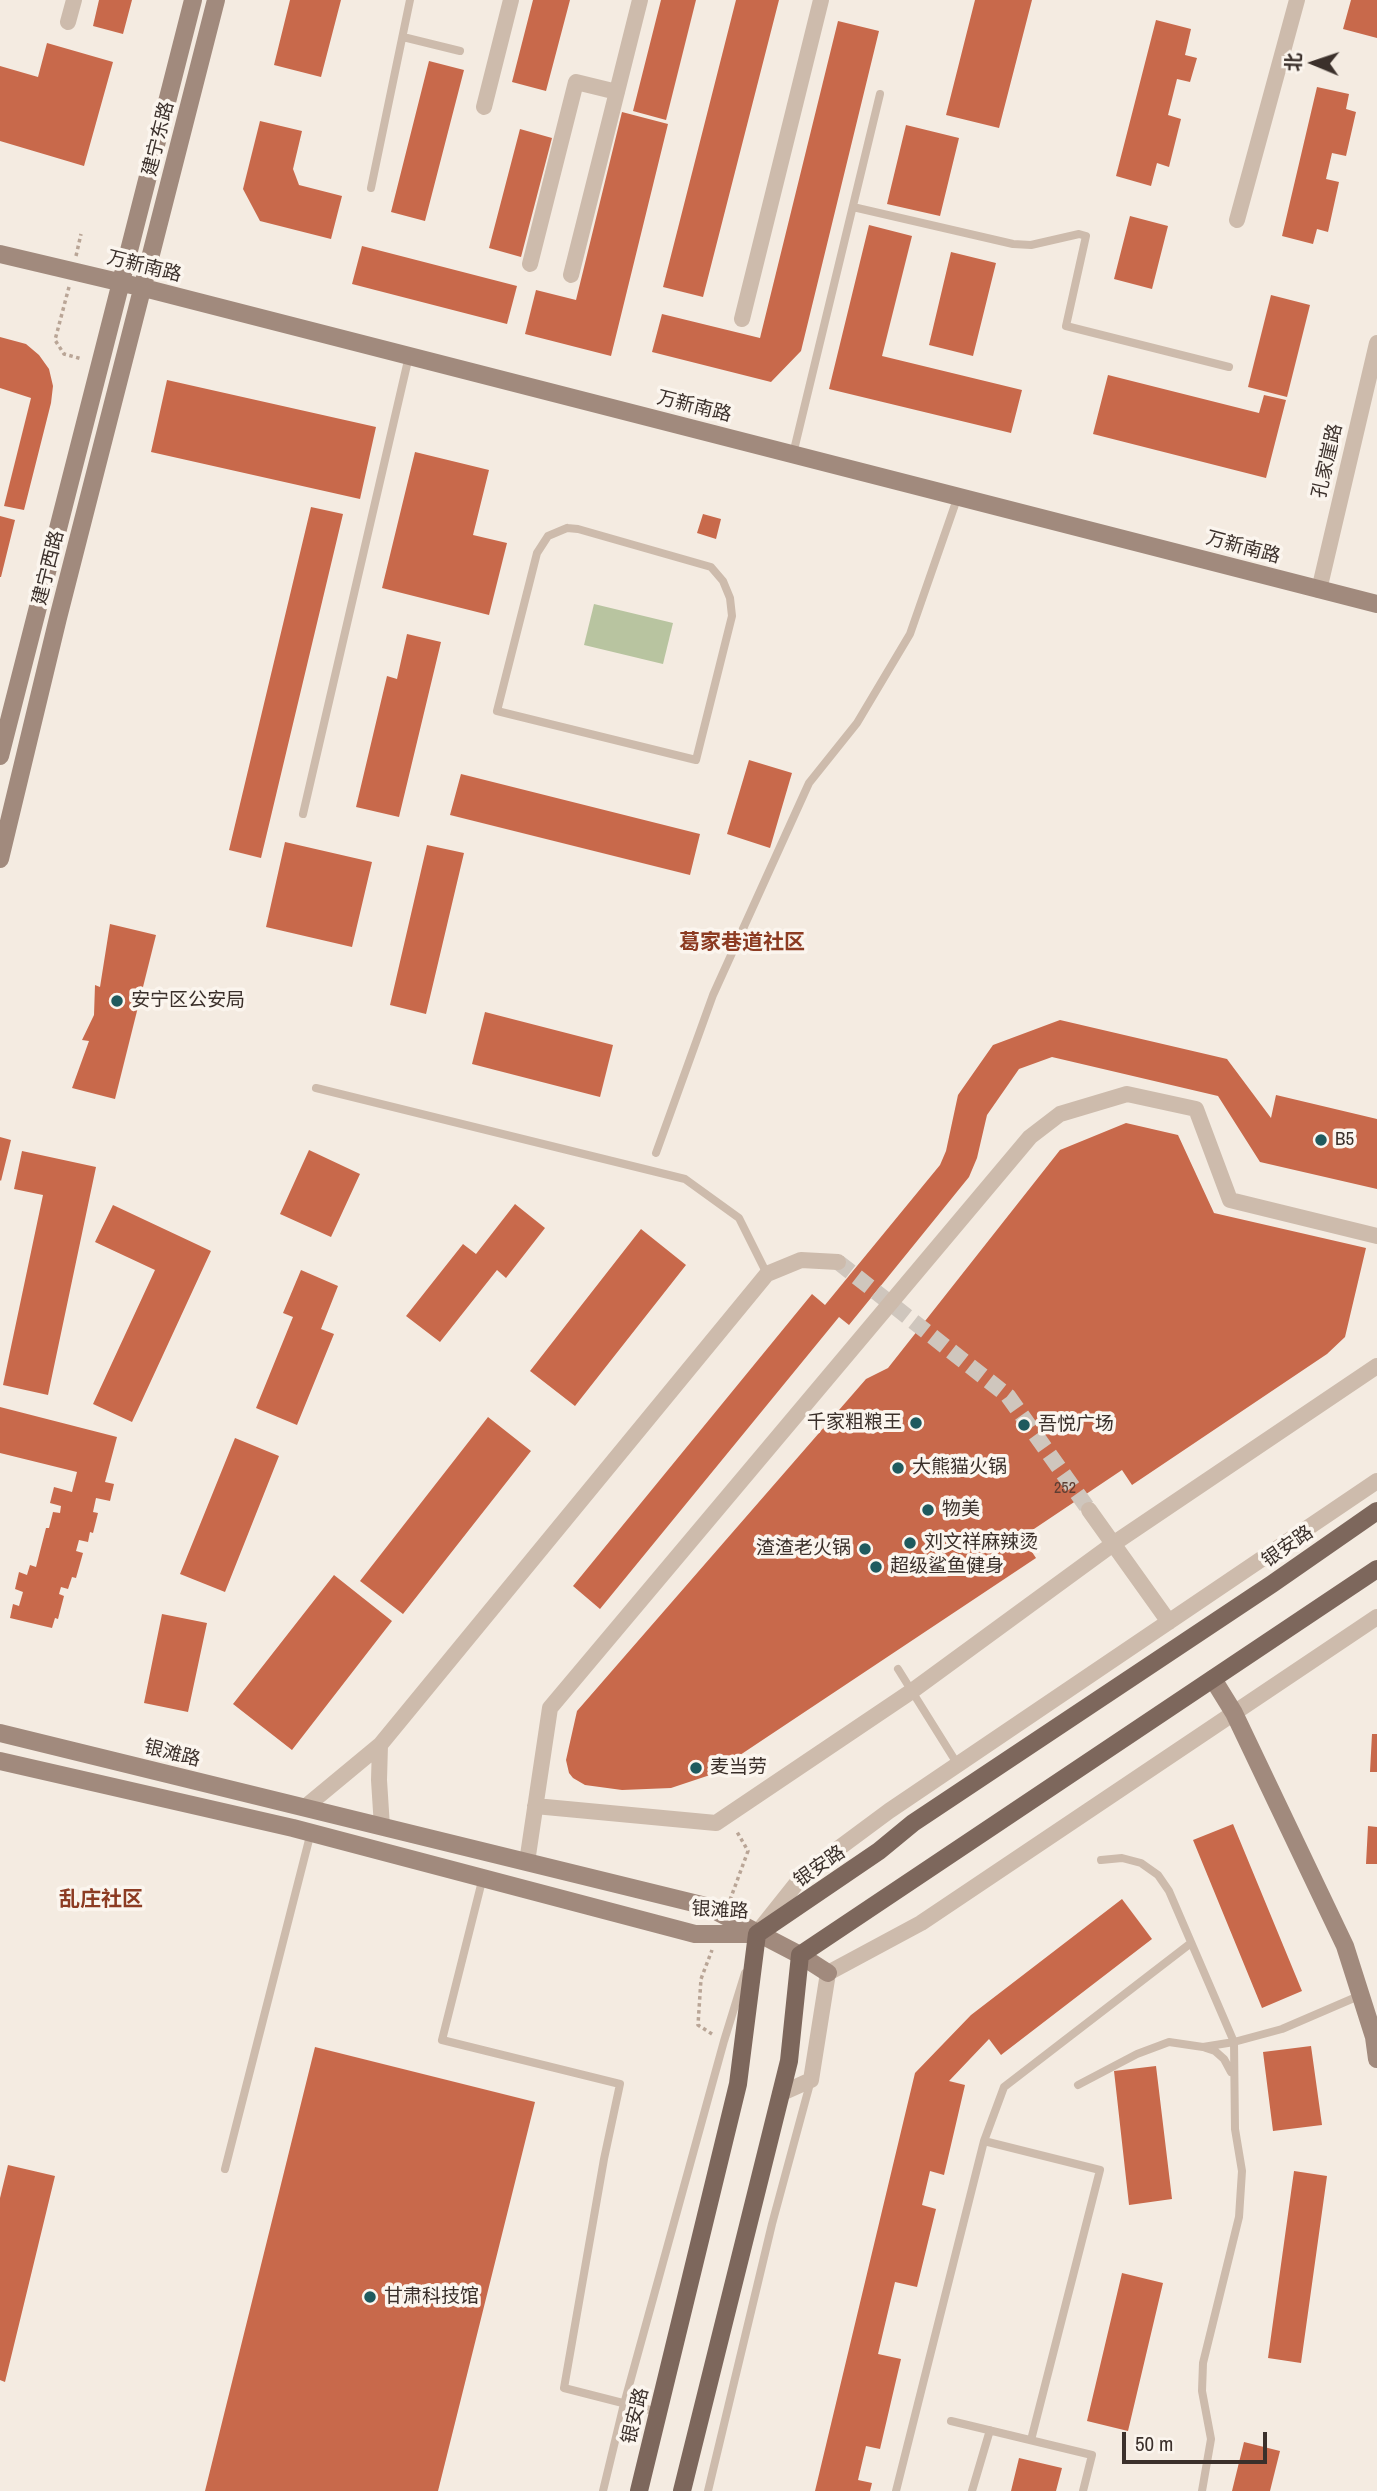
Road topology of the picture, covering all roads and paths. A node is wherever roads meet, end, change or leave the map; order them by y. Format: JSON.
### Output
{"nodes":[{"id":1,"x":74,"y":0,"type":"edge"},
{"id":2,"x":193,"y":0,"type":"edge"},
{"id":3,"x":216,"y":0,"type":"edge"},
{"id":4,"x":410,"y":0,"type":"edge"},
{"id":5,"x":510,"y":0,"type":"edge"},
{"id":6,"x":640,"y":0,"type":"edge"},
{"id":7,"x":821,"y":0,"type":"edge"},
{"id":8,"x":1297,"y":0,"type":"edge"},
{"id":9,"x":68,"y":22,"type":"dead end"},
{"id":10,"x":403,"y":37,"type":"junction"},
{"id":11,"x":460,"y":51,"type":"dead end"},
{"id":12,"x":617,"y":92,"type":"junction"},
{"id":13,"x":880,"y":94,"type":"dead end"},
{"id":14,"x":484,"y":107,"type":"dead end"},
{"id":15,"x":371,"y":188,"type":"dead end"},
{"id":16,"x":853,"y":206,"type":"junction"},
{"id":17,"x":1237,"y":220,"type":"dead end"},
{"id":18,"x":81,"y":234,"type":"dead end"},
{"id":19,"x":0,"y":254,"type":"edge"},
{"id":20,"x":530,"y":264,"type":"dead end"},
{"id":21,"x":73,"y":271,"type":"junction"},
{"id":22,"x":571,"y":275,"type":"dead end"},
{"id":23,"x":122,"y":283,"type":"junction"},
{"id":24,"x":144,"y":288,"type":"junction"},
{"id":25,"x":742,"y":319,"type":"dead end"},
{"id":26,"x":1377,"y":343,"type":"edge"},
{"id":27,"x":409,"y":356,"type":"junction"},
{"id":28,"x":100,"y":364,"type":"junction"},
{"id":29,"x":1229,"y":367,"type":"dead end"},
{"id":30,"x":793,"y":454,"type":"junction"},
{"id":31,"x":958,"y":496,"type":"junction"},
{"id":32,"x":711,"y":567,"type":"joint"},
{"id":33,"x":1319,"y":590,"type":"junction"},
{"id":34,"x":1377,"y":604,"type":"edge"},
{"id":35,"x":0,"y":756,"type":"edge"},
{"id":36,"x":303,"y":814,"type":"dead end"},
{"id":37,"x":0,"y":859,"type":"edge"},
{"id":38,"x":316,"y":1088,"type":"dead end"},
{"id":39,"x":656,"y":1153,"type":"dead end"},
{"id":40,"x":1377,"y":1236,"type":"edge"},
{"id":41,"x":838,"y":1262,"type":"tunnel mouth"},
{"id":42,"x":767,"y":1274,"type":"junction"},
{"id":43,"x":1377,"y":1366,"type":"edge"},
{"id":44,"x":1377,"y":1481,"type":"edge"},
{"id":45,"x":1088,"y":1510,"type":"tunnel mouth"},
{"id":46,"x":1377,"y":1511,"type":"edge"},
{"id":47,"x":1114,"y":1544,"type":"junction"},
{"id":48,"x":1377,"y":1569,"type":"edge"},
{"id":49,"x":1377,"y":1617,"type":"edge"},
{"id":50,"x":1170,"y":1622,"type":"junction"},
{"id":51,"x":898,"y":1669,"type":"dead end"},
{"id":52,"x":1213,"y":1679,"type":"junction"},
{"id":53,"x":912,"y":1691,"type":"junction"},
{"id":54,"x":1234,"y":1713,"type":"junction"},
{"id":55,"x":0,"y":1733,"type":"edge"},
{"id":56,"x":380,"y":1745,"type":"junction"},
{"id":57,"x":0,"y":1761,"type":"edge"},
{"id":58,"x":958,"y":1765,"type":"junction"},
{"id":59,"x":535,"y":1806,"type":"junction"},
{"id":60,"x":304,"y":1808,"type":"junction"},
{"id":61,"x":382,"y":1827,"type":"junction"},
{"id":62,"x":311,"y":1832,"type":"junction"},
{"id":63,"x":1101,"y":1860,"type":"dead end"},
{"id":64,"x":527,"y":1862,"type":"junction"},
{"id":65,"x":483,"y":1877,"type":"junction"},
{"id":66,"x":757,"y":1934,"type":"junction"},
{"id":67,"x":1191,"y":1942,"type":"junction"},
{"id":68,"x":800,"y":1955,"type":"junction"},
{"id":69,"x":828,"y":1973,"type":"junction"},
{"id":70,"x":1361,"y":1995,"type":"junction"},
{"id":71,"x":1234,"y":2042,"type":"junction"},
{"id":72,"x":1203,"y":2047,"type":"junction"},
{"id":73,"x":1377,"y":2059,"type":"edge"},
{"id":74,"x":811,"y":2080,"type":"junction"},
{"id":75,"x":1233,"y":2082,"type":"junction"},
{"id":76,"x":1078,"y":2085,"type":"dead end"},
{"id":77,"x":780,"y":2094,"type":"junction"},
{"id":78,"x":984,"y":2141,"type":"junction"},
{"id":79,"x":225,"y":2169,"type":"dead end"},
{"id":80,"x":624,"y":2404,"type":"junction"},
{"id":81,"x":658,"y":2413,"type":"junction"},
{"id":82,"x":951,"y":2421,"type":"dead end"},
{"id":83,"x":990,"y":2430,"type":"junction"},
{"id":84,"x":1031,"y":2440,"type":"junction"},
{"id":85,"x":603,"y":2491,"type":"edge"},
{"id":86,"x":639,"y":2491,"type":"edge"},
{"id":87,"x":682,"y":2491,"type":"edge"},
{"id":88,"x":708,"y":2491,"type":"edge"},
{"id":89,"x":896,"y":2491,"type":"edge"},
{"id":90,"x":972,"y":2491,"type":"edge"},
{"id":91,"x":1083,"y":2491,"type":"edge"},
{"id":92,"x":1202,"y":2491,"type":"edge"}],
"edges":[{"from":1,"to":9,"type":"street"},
{"from":2,"to":23,"type":"main road","name":"建宁东路"},
{"from":3,"to":24,"type":"main road","name":"建宁东路"},
{"from":4,"to":10,"type":"lane"},
{"from":5,"to":14,"type":"street"},
{"from":6,"to":12,"type":"street"},
{"from":7,"to":25,"type":"street"},
{"from":8,"to":17,"type":"street"},
{"from":10,"to":11,"type":"lane"},
{"from":10,"to":15,"type":"lane"},
{"from":12,"to":20,"type":"street"},
{"from":12,"to":22,"type":"street"},
{"from":13,"to":16,"type":"lane"},
{"from":16,"to":29,"type":"lane"},
{"from":16,"to":30,"type":"lane"},
{"from":18,"to":21,"type":"path"},
{"from":19,"to":21,"type":"main road","name":"万新南路"},
{"from":21,"to":23,"type":"main road","name":"万新南路"},
{"from":21,"to":28,"type":"path"},
{"from":23,"to":24,"type":"main road","name":"万新南路"},
{"from":23,"to":28,"type":"main road","name":"建宁西路"},
{"from":24,"to":27,"type":"main road","name":"万新南路"},
{"from":24,"to":37,"type":"main road","name":"建宁西路"},
{"from":26,"to":33,"type":"street","name":"孔家崖路"},
{"from":27,"to":30,"type":"main road","name":"万新南路"},
{"from":27,"to":36,"type":"lane"},
{"from":28,"to":35,"type":"main road","name":"建宁西路"},
{"from":30,"to":31,"type":"main road","name":"万新南路"},
{"from":31,"to":33,"type":"main road","name":"万新南路"},
{"from":31,"to":39,"type":"lane"},
{"from":32,"to":32,"type":"lane"},
{"from":33,"to":34,"type":"main road","name":"万新南路"},
{"from":38,"to":42,"type":"lane"},
{"from":40,"to":59,"type":"street"},
{"from":41,"to":42,"type":"street"},
{"from":42,"to":56,"type":"street"},
{"from":43,"to":47,"type":"street"},
{"from":44,"to":50,"type":"street"},
{"from":45,"to":47,"type":"street"},
{"from":46,"to":66,"type":"main road","name":"银安路"},
{"from":47,"to":50,"type":"street"},
{"from":47,"to":53,"type":"street"},
{"from":48,"to":52,"type":"main road"},
{"from":49,"to":54,"type":"street"},
{"from":50,"to":58,"type":"street"},
{"from":51,"to":53,"type":"lane"},
{"from":52,"to":54,"type":"main road"},
{"from":52,"to":68,"type":"main road"},
{"from":53,"to":58,"type":"lane"},
{"from":53,"to":59,"type":"street"},
{"from":54,"to":69,"type":"street"},
{"from":54,"to":70,"type":"main road"},
{"from":55,"to":60,"type":"main road","name":"银滩路"},
{"from":56,"to":60,"type":"street"},
{"from":56,"to":61,"type":"street"},
{"from":57,"to":62,"type":"main road","name":"银滩路"},
{"from":58,"to":66,"type":"street"},
{"from":59,"to":64,"type":"street"},
{"from":60,"to":61,"type":"main road","name":"银滩路"},
{"from":61,"to":64,"type":"main road","name":"银滩路"},
{"from":62,"to":65,"type":"main road","name":"银滩路"},
{"from":62,"to":79,"type":"lane"},
{"from":63,"to":67,"type":"lane"},
{"from":64,"to":66,"type":"main road","name":"银滩路"},
{"from":65,"to":66,"type":"main road","name":"银滩路"},
{"from":65,"to":80,"type":"lane"},
{"from":66,"to":68,"type":"main road"},
{"from":66,"to":80,"type":"lane"},
{"from":66,"to":81,"type":"main road","name":"银安路"},
{"from":67,"to":71,"type":"lane"},
{"from":67,"to":78,"type":"lane"},
{"from":68,"to":69,"type":"main road"},
{"from":68,"to":77,"type":"main road"},
{"from":69,"to":74,"type":"street"},
{"from":70,"to":71,"type":"lane"},
{"from":70,"to":73,"type":"main road"},
{"from":71,"to":72,"type":"lane"},
{"from":71,"to":75,"type":"lane"},
{"from":72,"to":75,"type":"lane"},
{"from":72,"to":76,"type":"lane"},
{"from":74,"to":77,"type":"street"},
{"from":74,"to":88,"type":"lane"},
{"from":75,"to":92,"type":"lane"},
{"from":77,"to":87,"type":"main road"},
{"from":78,"to":84,"type":"lane"},
{"from":78,"to":89,"type":"lane"},
{"from":80,"to":81,"type":"lane"},
{"from":80,"to":85,"type":"lane"},
{"from":81,"to":86,"type":"main road","name":"银安路"},
{"from":82,"to":83,"type":"lane"},
{"from":83,"to":84,"type":"lane"},
{"from":83,"to":90,"type":"lane"},
{"from":84,"to":91,"type":"lane"}]}
